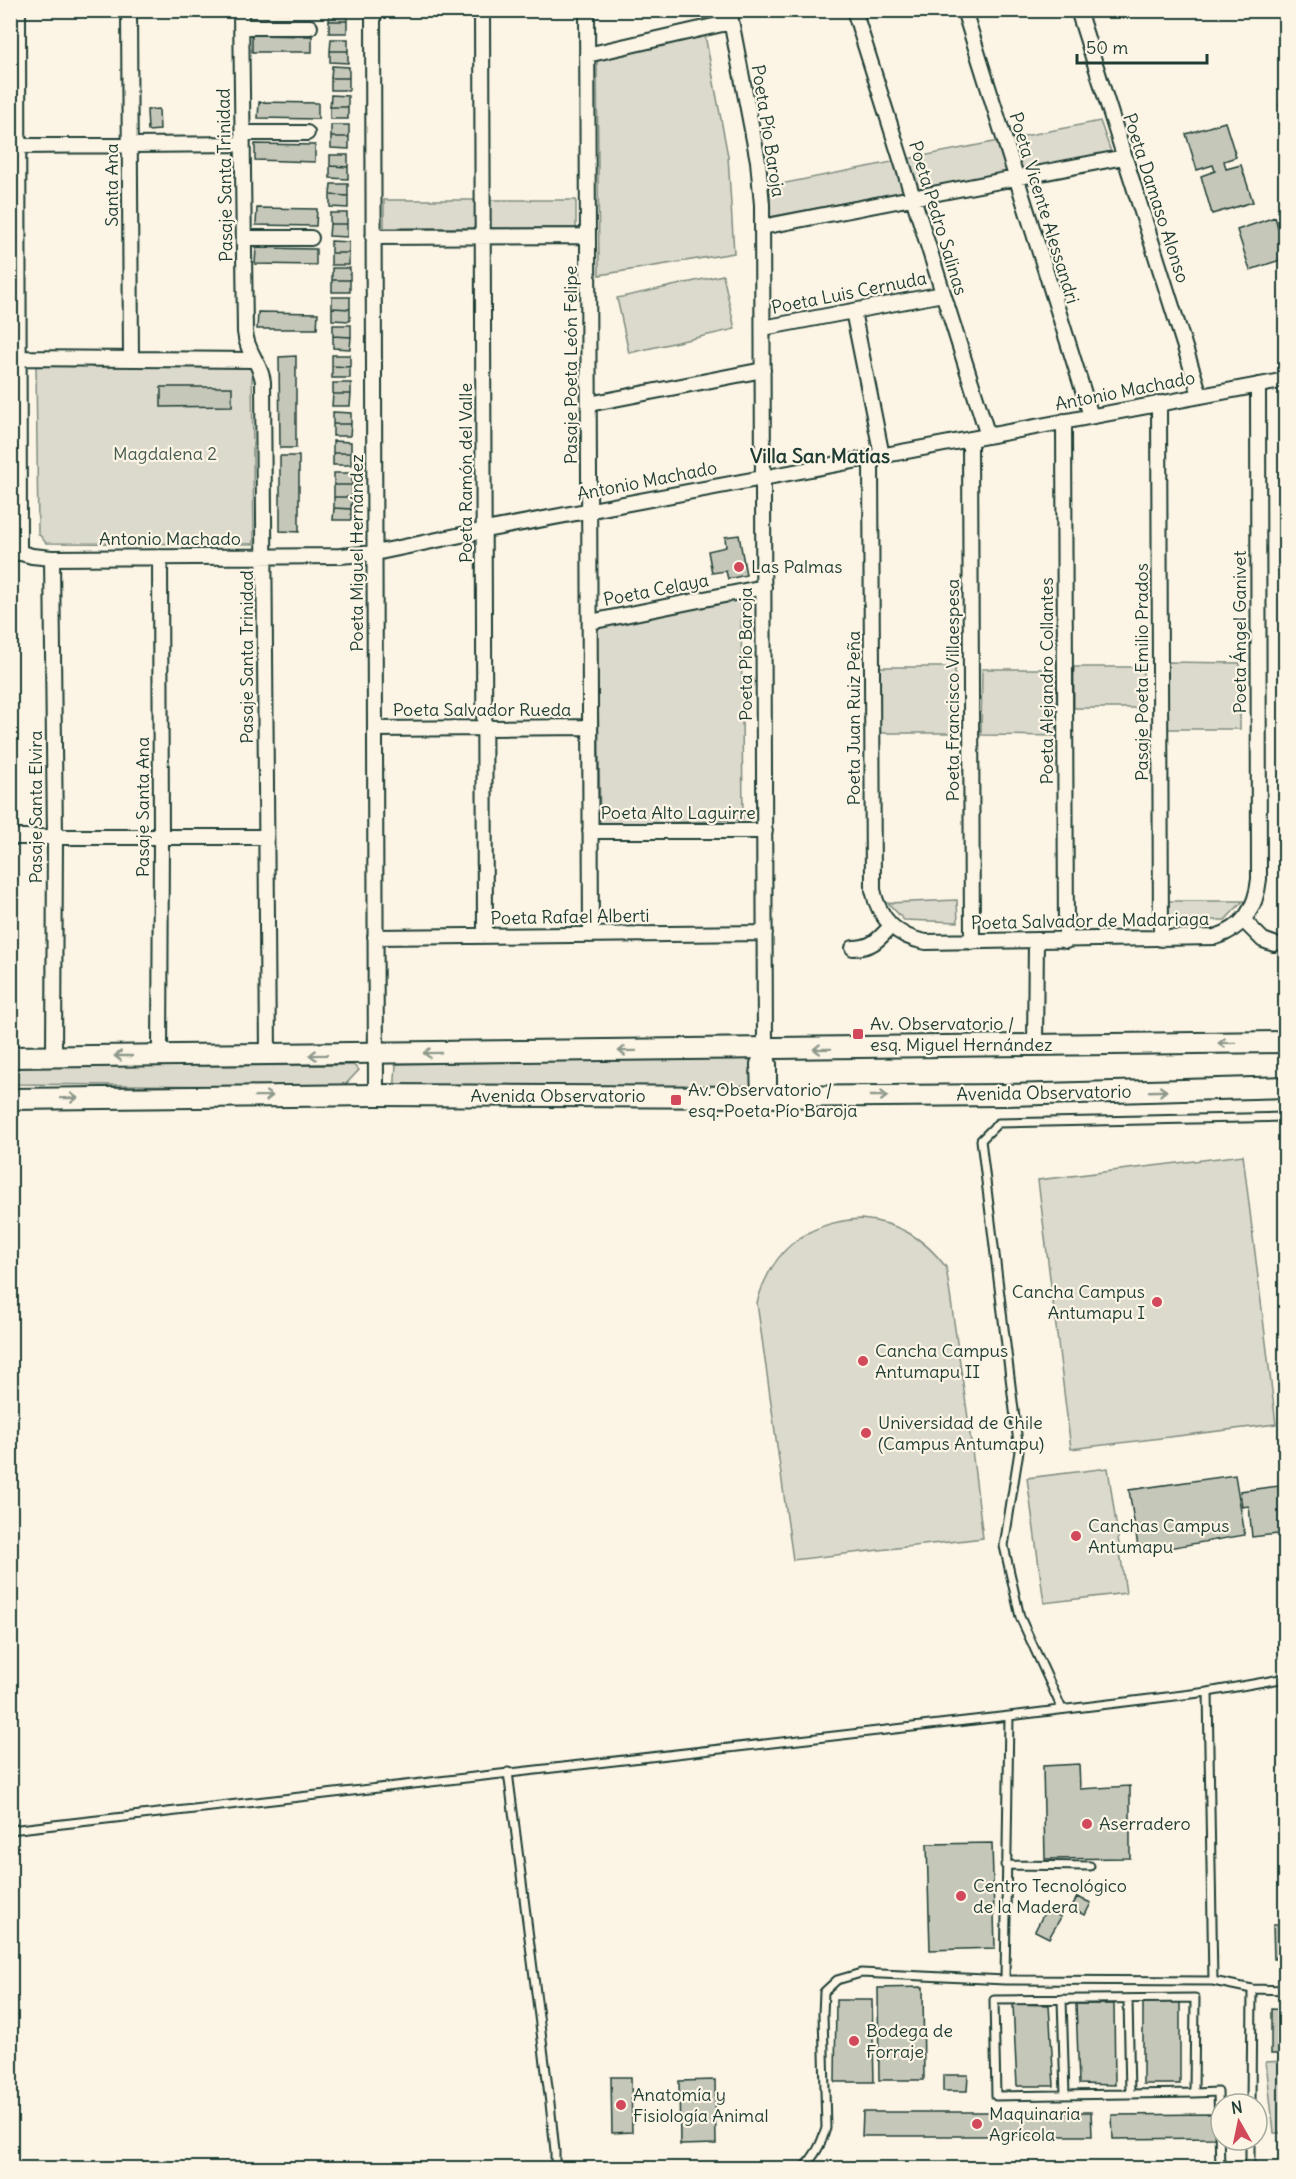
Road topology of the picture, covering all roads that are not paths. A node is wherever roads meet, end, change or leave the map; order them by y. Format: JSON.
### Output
{"nodes":[{"id":1,"x":18,"y":10,"type":"edge"},
{"id":2,"x":129,"y":10,"type":"edge"},
{"id":3,"x":241,"y":10,"type":"edge"},
{"id":4,"x":373,"y":10,"type":"edge"},
{"id":5,"x":482,"y":10,"type":"edge"},
{"id":6,"x":587,"y":10,"type":"edge"},
{"id":7,"x":854,"y":10,"type":"edge"},
{"id":8,"x":964,"y":10,"type":"edge"},
{"id":9,"x":1078,"y":10,"type":"edge"},
{"id":10,"x":730,"y":16,"type":"edge"},
{"id":11,"x":241,"y":27,"type":"junction"},
{"id":12,"x":310,"y":27,"type":"dead end"},
{"id":13,"x":588,"y":55,"type":"junction"},
{"id":14,"x":14,"y":85,"type":"edge"},
{"id":15,"x":307,"y":133,"type":"dead end"},
{"id":16,"x":242,"y":138,"type":"junction"},
{"id":17,"x":130,"y":145,"type":"junction"},
{"id":18,"x":18,"y":146,"type":"junction"},
{"id":19,"x":1124,"y":157,"type":"junction"},
{"id":20,"x":1016,"y":178,"type":"junction"},
{"id":21,"x":14,"y":190,"type":"edge"},
{"id":22,"x":913,"y":198,"type":"junction"},
{"id":23,"x":762,"y":227,"type":"junction"},
{"id":24,"x":588,"y":236,"type":"junction"},
{"id":25,"x":373,"y":237,"type":"junction"},
{"id":26,"x":482,"y":237,"type":"junction"},
{"id":27,"x":244,"y":238,"type":"junction"},
{"id":28,"x":311,"y":238,"type":"dead end"},
{"id":29,"x":943,"y":294,"type":"junction"},
{"id":30,"x":14,"y":298,"type":"edge"},
{"id":31,"x":853,"y":311,"type":"junction"},
{"id":32,"x":763,"y":328,"type":"junction"},
{"id":33,"x":18,"y":357,"type":"junction"},
{"id":34,"x":131,"y":358,"type":"junction"},
{"id":35,"x":254,"y":360,"type":"junction"},
{"id":36,"x":763,"y":370,"type":"junction"},
{"id":37,"x":1286,"y":380,"type":"edge"},
{"id":38,"x":1257,"y":385,"type":"junction"},
{"id":39,"x":1200,"y":395,"type":"junction"},
{"id":40,"x":589,"y":404,"type":"junction"},
{"id":41,"x":1159,"y":404,"type":"junction"},
{"id":42,"x":15,"y":406,"type":"edge"},
{"id":43,"x":1091,"y":416,"type":"junction"},
{"id":44,"x":1065,"y":421,"type":"junction"},
{"id":45,"x":988,"y":436,"type":"junction"},
{"id":46,"x":970,"y":439,"type":"junction"},
{"id":47,"x":876,"y":457,"type":"junction"},
{"id":48,"x":764,"y":478,"type":"junction"},
{"id":49,"x":589,"y":510,"type":"junction"},
{"id":50,"x":485,"y":530,"type":"junction"},
{"id":51,"x":15,"y":551,"type":"edge"},
{"id":52,"x":375,"y":553,"type":"junction"},
{"id":53,"x":160,"y":557,"type":"junction"},
{"id":54,"x":264,"y":557,"type":"junction"},
{"id":55,"x":52,"y":558,"type":"junction"},
{"id":56,"x":764,"y":587,"type":"junction"},
{"id":57,"x":590,"y":622,"type":"junction"},
{"id":58,"x":590,"y":727,"type":"junction"},
{"id":59,"x":485,"y":728,"type":"junction"},
{"id":60,"x":375,"y":729,"type":"junction"},
{"id":61,"x":590,"y":831,"type":"junction"},
{"id":62,"x":765,"y":831,"type":"junction"},
{"id":63,"x":10,"y":837,"type":"edge"},
{"id":64,"x":55,"y":837,"type":"junction"},
{"id":65,"x":266,"y":837,"type":"junction"},
{"id":66,"x":161,"y":838,"type":"junction"},
{"id":67,"x":1244,"y":921,"type":"junction"},
{"id":68,"x":891,"y":926,"type":"junction"},
{"id":69,"x":765,"y":933,"type":"junction"},
{"id":70,"x":591,"y":935,"type":"junction"},
{"id":71,"x":485,"y":936,"type":"junction"},
{"id":72,"x":375,"y":937,"type":"junction"},
{"id":73,"x":1161,"y":939,"type":"junction"},
{"id":74,"x":1036,"y":941,"type":"junction"},
{"id":75,"x":1066,"y":941,"type":"junction"},
{"id":76,"x":972,"y":942,"type":"junction"},
{"id":77,"x":1274,"y":944,"type":"dead end"},
{"id":78,"x":853,"y":948,"type":"dead end"},
{"id":79,"x":1286,"y":1042,"type":"edge"},
{"id":80,"x":1035,"y":1046,"type":"junction"},
{"id":81,"x":765,"y":1049,"type":"junction"},
{"id":82,"x":376,"y":1053,"type":"junction"},
{"id":83,"x":160,"y":1056,"type":"junction"},
{"id":84,"x":268,"y":1056,"type":"junction"},
{"id":85,"x":10,"y":1057,"type":"edge"},
{"id":86,"x":54,"y":1057,"type":"junction"},
{"id":87,"x":1286,"y":1087,"type":"edge"},
{"id":88,"x":376,"y":1095,"type":"junction"},
{"id":89,"x":764,"y":1097,"type":"junction"},
{"id":90,"x":10,"y":1099,"type":"edge"},
{"id":91,"x":1286,"y":1117,"type":"edge"},
{"id":92,"x":1286,"y":1678,"type":"edge"},
{"id":93,"x":1208,"y":1692,"type":"junction"},
{"id":94,"x":1062,"y":1709,"type":"junction"},
{"id":95,"x":1009,"y":1716,"type":"junction"},
{"id":96,"x":508,"y":1772,"type":"junction"},
{"id":97,"x":10,"y":1830,"type":"edge"},
{"id":98,"x":1005,"y":1865,"type":"junction"},
{"id":99,"x":1090,"y":1866,"type":"dead end"},
{"id":100,"x":1005,"y":1980,"type":"junction"},
{"id":101,"x":1213,"y":1981,"type":"junction"},
{"id":102,"x":1252,"y":1989,"type":"junction"},
{"id":103,"x":1286,"y":1990,"type":"edge"},
{"id":104,"x":1062,"y":1999,"type":"junction"},
{"id":105,"x":1128,"y":1999,"type":"junction"},
{"id":106,"x":1251,"y":2092,"type":"edge"},
{"id":107,"x":1194,"y":2093,"type":"junction"},
{"id":108,"x":1130,"y":2094,"type":"junction"},
{"id":109,"x":1065,"y":2095,"type":"junction"},
{"id":110,"x":1250,"y":2152,"type":"edge"},
{"id":111,"x":555,"y":2169,"type":"edge"},
{"id":112,"x":803,"y":2169,"type":"edge"},
{"id":113,"x":1220,"y":2169,"type":"edge"},
{"id":114,"x":1250,"y":2169,"type":"edge"}],
"edges":[{"from":1,"to":14,"type":"street"},
{"from":2,"to":17,"type":"street","name":"Santa Ana"},
{"from":3,"to":11,"type":"street","name":"Pasaje Santa Trinidad"},
{"from":4,"to":25,"type":"street","name":"Poeta Miguel Hernández"},
{"from":5,"to":26,"type":"street","name":"Poeta Ramón del Valle"},
{"from":6,"to":13,"type":"street","name":"Pasaje Poeta León Felipe"},
{"from":7,"to":22,"type":"street","name":"Poeta Pedro Salinas"},
{"from":8,"to":20,"type":"street","name":"Poeta Vicente Alessandri"},
{"from":9,"to":19,"type":"street","name":"Poeta Damaso Alonso"},
{"from":10,"to":13,"type":"street"},
{"from":10,"to":23,"type":"street","name":"Poeta Pío Baroja"},
{"from":11,"to":12,"type":"street"},
{"from":11,"to":16,"type":"street","name":"Pasaje Santa Trinidad"},
{"from":13,"to":24,"type":"street","name":"Pasaje Poeta León Felipe"},
{"from":14,"to":18,"type":"street"},
{"from":15,"to":16,"type":"street"},
{"from":16,"to":17,"type":"street"},
{"from":16,"to":27,"type":"street","name":"Pasaje Santa Trinidad"},
{"from":17,"to":18,"type":"street"},
{"from":17,"to":34,"type":"street","name":"Santa Ana"},
{"from":18,"to":21,"type":"street"},
{"from":19,"to":20,"type":"street"},
{"from":19,"to":39,"type":"street","name":"Poeta Damaso Alonso"},
{"from":20,"to":22,"type":"street"},
{"from":20,"to":43,"type":"street","name":"Poeta Vicente Alessandri"},
{"from":21,"to":30,"type":"street"},
{"from":22,"to":23,"type":"street"},
{"from":22,"to":29,"type":"street","name":"Poeta Pedro Salinas"},
{"from":23,"to":32,"type":"street","name":"Poeta Pío Baroja"},
{"from":24,"to":26,"type":"street"},
{"from":24,"to":40,"type":"street","name":"Pasaje Poeta León Felipe"},
{"from":25,"to":26,"type":"street"},
{"from":25,"to":52,"type":"street","name":"Poeta Miguel Hernández"},
{"from":26,"to":50,"type":"street","name":"Poeta Ramón del Valle"},
{"from":27,"to":28,"type":"street"},
{"from":27,"to":35,"type":"street","name":"Pasaje Santa Trinidad"},
{"from":29,"to":31,"type":"street","name":"Poeta Luis Cernuda"},
{"from":29,"to":45,"type":"street","name":"Poeta Pedro Salinas"},
{"from":30,"to":33,"type":"street"},
{"from":31,"to":32,"type":"street","name":"Poeta Luis Cernuda"},
{"from":31,"to":47,"type":"street","name":"Poeta Juan Ruiz Peña"},
{"from":32,"to":36,"type":"street","name":"Poeta Pío Baroja"},
{"from":33,"to":34,"type":"street"},
{"from":33,"to":42,"type":"street"},
{"from":34,"to":35,"type":"street"},
{"from":35,"to":54,"type":"street","name":"Pasaje Santa Trinidad"},
{"from":36,"to":40,"type":"street"},
{"from":36,"to":48,"type":"street","name":"Poeta Pío Baroja"},
{"from":37,"to":38,"type":"street","name":"Antonio Machado"},
{"from":38,"to":39,"type":"street","name":"Antonio Machado"},
{"from":38,"to":67,"type":"street","name":"Poeta Ángel Ganivet"},
{"from":39,"to":41,"type":"street","name":"Antonio Machado"},
{"from":40,"to":49,"type":"street","name":"Pasaje Poeta León Felipe"},
{"from":41,"to":43,"type":"street","name":"Antonio Machado"},
{"from":41,"to":73,"type":"street","name":"Pasaje Poeta Emilio Prados"},
{"from":42,"to":51,"type":"street"},
{"from":43,"to":44,"type":"street","name":"Antonio Machado"},
{"from":44,"to":45,"type":"street","name":"Antonio Machado"},
{"from":44,"to":75,"type":"street","name":"Poeta Alejandro Collantes"},
{"from":45,"to":46,"type":"street","name":"Antonio Machado"},
{"from":46,"to":47,"type":"street","name":"Antonio Machado"},
{"from":46,"to":76,"type":"street","name":"Poeta Francisco Villaespesa"},
{"from":47,"to":48,"type":"street","name":"Antonio Machado"},
{"from":47,"to":68,"type":"street","name":"Poeta Juan Ruiz Peña"},
{"from":48,"to":49,"type":"street","name":"Antonio Machado"},
{"from":48,"to":56,"type":"street","name":"Poeta Pío Baroja"},
{"from":49,"to":50,"type":"street","name":"Antonio Machado"},
{"from":49,"to":57,"type":"street","name":"Pasaje Poeta León Felipe"},
{"from":50,"to":52,"type":"street","name":"Antonio Machado"},
{"from":50,"to":59,"type":"street","name":"Poeta Ramón del Valle"},
{"from":51,"to":55,"type":"street","name":"Antonio Machado"},
{"from":52,"to":54,"type":"street","name":"Antonio Machado"},
{"from":52,"to":60,"type":"street","name":"Poeta Miguel Hernández"},
{"from":53,"to":54,"type":"street","name":"Antonio Machado"},
{"from":53,"to":55,"type":"street","name":"Antonio Machado"},
{"from":53,"to":66,"type":"street","name":"Pasaje Santa Ana"},
{"from":54,"to":65,"type":"street","name":"Pasaje Santa Trinidad"},
{"from":55,"to":64,"type":"street","name":"Pasaje Santa Elvira"},
{"from":56,"to":57,"type":"street","name":"Poeta Celaya"},
{"from":56,"to":62,"type":"street","name":"Poeta Pío Baroja"},
{"from":57,"to":58,"type":"street","name":"Pasaje Poeta León Felipe"},
{"from":58,"to":59,"type":"street","name":"Poeta Salvador Rueda"},
{"from":58,"to":61,"type":"street","name":"Pasaje Poeta León Felipe"},
{"from":59,"to":60,"type":"street","name":"Poeta Salvador Rueda"},
{"from":59,"to":71,"type":"street","name":"Poeta Ramón del Valle"},
{"from":60,"to":72,"type":"street","name":"Poeta Miguel Hernández"},
{"from":61,"to":62,"type":"street","name":"Poeta Alto Laguirre"},
{"from":61,"to":70,"type":"street","name":"Pasaje Poeta León Felipe"},
{"from":62,"to":69,"type":"street","name":"Poeta Pío Baroja"},
{"from":63,"to":64,"type":"street"},
{"from":64,"to":66,"type":"street"},
{"from":64,"to":86,"type":"street","name":"Pasaje Santa Elvira"},
{"from":65,"to":66,"type":"street"},
{"from":65,"to":84,"type":"street","name":"Pasaje Santa Trinidad"},
{"from":66,"to":83,"type":"street","name":"Pasaje Santa Ana"},
{"from":67,"to":73,"type":"street","name":"Poeta Salvador de Madariaga"},
{"from":67,"to":77,"type":"street"},
{"from":68,"to":76,"type":"street","name":"Poeta Salvador de Madariaga"},
{"from":68,"to":78,"type":"street"},
{"from":69,"to":70,"type":"street","name":"Poeta Rafael Alberti"},
{"from":69,"to":81,"type":"street","name":"Poeta Pío Baroja"},
{"from":70,"to":71,"type":"street","name":"Poeta Rafael Alberti"},
{"from":71,"to":72,"type":"street","name":"Poeta Rafael Alberti"},
{"from":72,"to":82,"type":"street","name":"Poeta Miguel Hernández"},
{"from":73,"to":75,"type":"street","name":"Poeta Salvador de Madariaga"},
{"from":74,"to":75,"type":"street","name":"Poeta Salvador de Madariaga"},
{"from":74,"to":76,"type":"street","name":"Poeta Salvador de Madariaga"},
{"from":74,"to":80,"type":"street"},
{"from":79,"to":80,"type":"main road","one_way":true},
{"from":80,"to":81,"type":"main road","one_way":true},
{"from":81,"to":82,"type":"main road","one_way":true},
{"from":81,"to":89,"type":"street","name":"Poeta Pío Baroja"},
{"from":82,"to":84,"type":"main road","one_way":true},
{"from":82,"to":88,"type":"street","name":"Poeta Miguel Hernández"},
{"from":83,"to":84,"type":"main road"},
{"from":83,"to":86,"type":"main road","one_way":true},
{"from":85,"to":86,"type":"main road"},
{"from":89,"to":87,"type":"main road","name":"Avenida Observatorio","one_way":true},
{"from":88,"to":89,"type":"main road","name":"Avenida Observatorio"},
{"from":90,"to":88,"type":"main road","name":"Avenida Observatorio","one_way":true},
{"from":91,"to":94,"type":"lane"},
{"from":92,"to":93,"type":"lane"},
{"from":93,"to":94,"type":"lane"},
{"from":93,"to":101,"type":"lane"},
{"from":94,"to":95,"type":"lane"},
{"from":95,"to":96,"type":"lane"},
{"from":95,"to":98,"type":"lane"},
{"from":96,"to":97,"type":"lane"},
{"from":96,"to":111,"type":"lane"},
{"from":98,"to":99,"type":"lane"},
{"from":98,"to":100,"type":"lane"},
{"from":100,"to":101,"type":"lane"},
{"from":100,"to":112,"type":"lane"},
{"from":101,"to":102,"type":"lane"},
{"from":102,"to":103,"type":"lane"},
{"from":102,"to":106,"type":"lane"},
{"from":104,"to":105,"type":"lane"},
{"from":104,"to":109,"type":"lane"},
{"from":104,"to":109,"type":"lane"},
{"from":105,"to":107,"type":"lane"},
{"from":105,"to":108,"type":"lane"},
{"from":107,"to":108,"type":"lane"},
{"from":107,"to":113,"type":"lane"},
{"from":108,"to":109,"type":"lane"},
{"from":110,"to":114,"type":"lane"}]}
